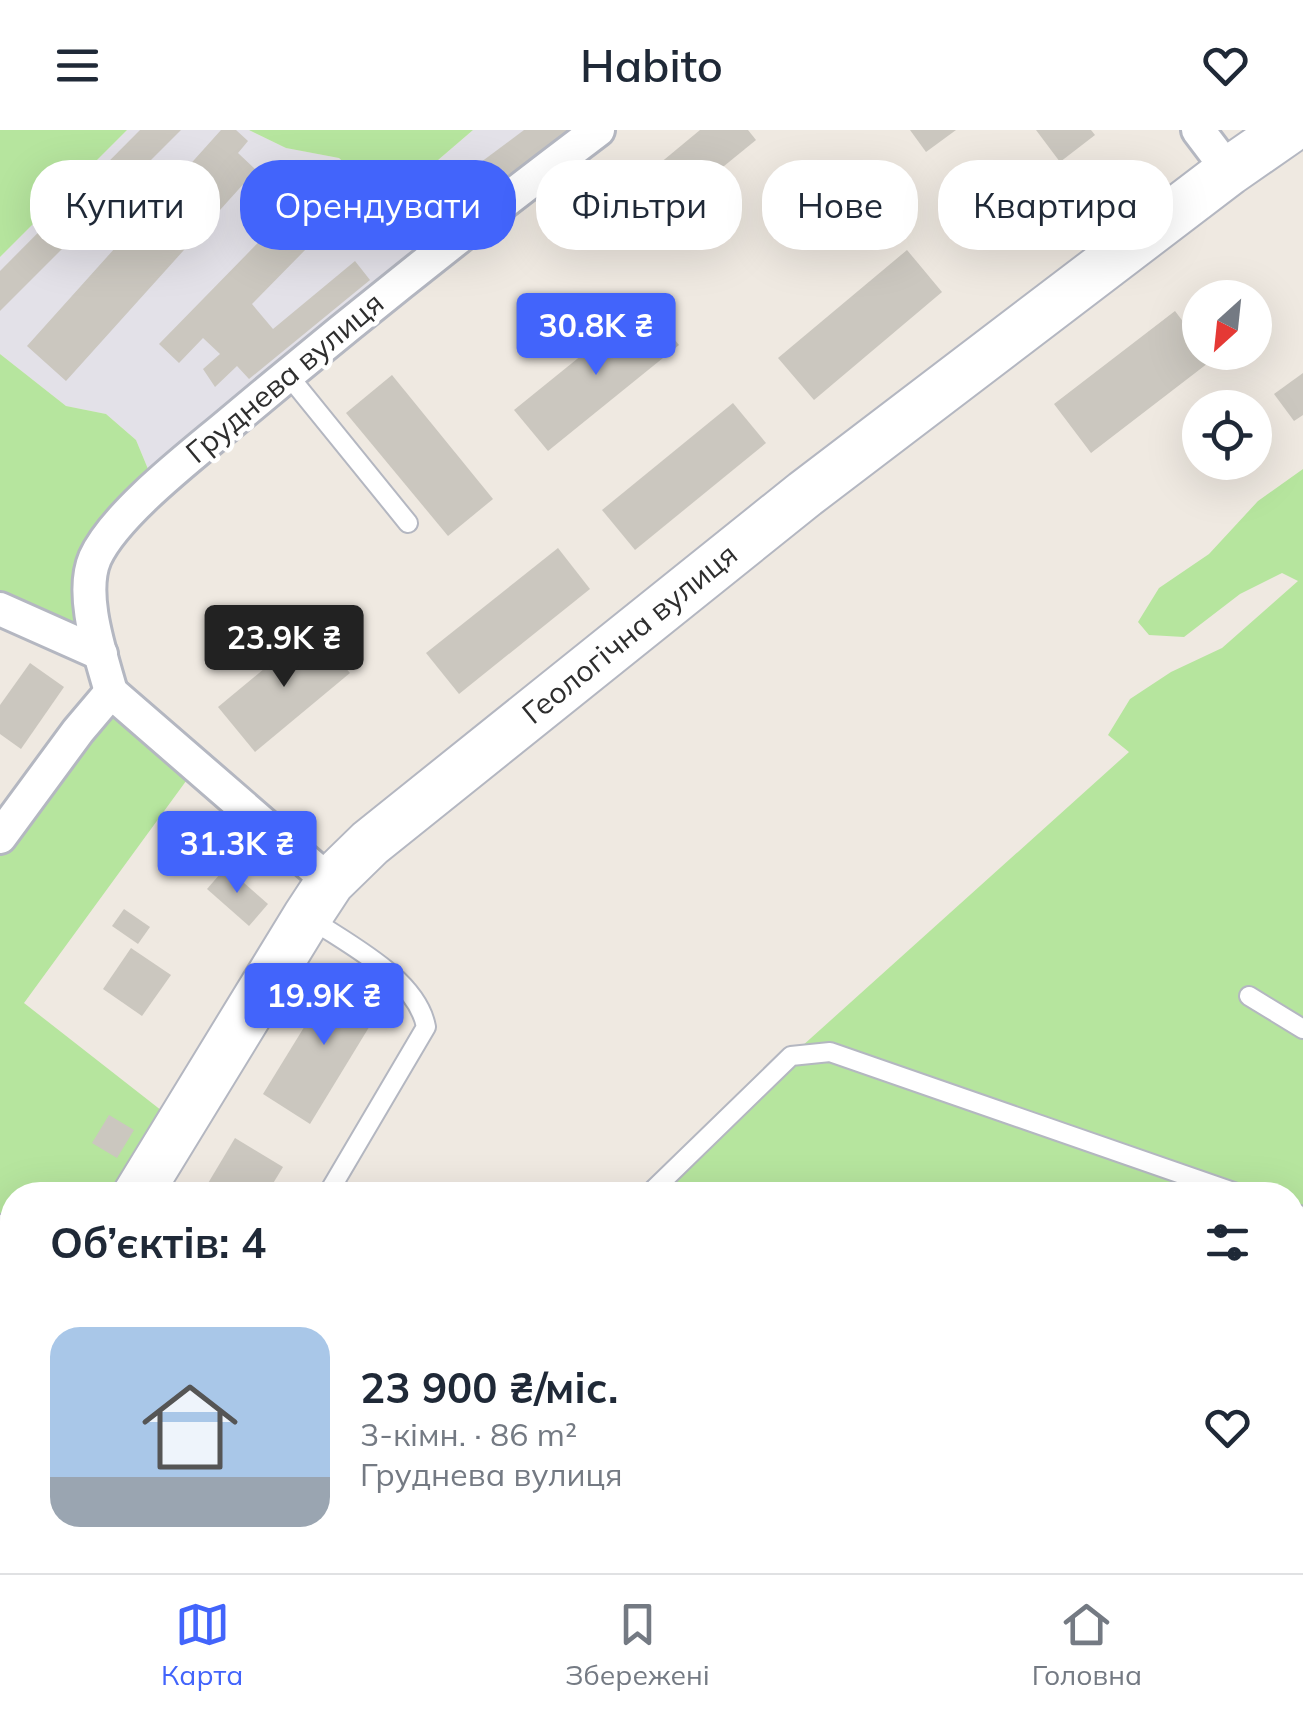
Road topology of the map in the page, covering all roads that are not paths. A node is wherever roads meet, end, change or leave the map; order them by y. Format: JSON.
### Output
{"nodes":[{"id":1,"x":598,"y":130,"type":"edge"},
{"id":2,"x":1198,"y":130,"type":"edge"},
{"id":3,"x":1288,"y":130,"type":"edge"},
{"id":4,"x":1229,"y":171,"type":"junction"},
{"id":5,"x":288,"y":374,"type":"junction"},
{"id":6,"x":408,"y":523,"type":"dead end"},
{"id":7,"x":0,"y":609,"type":"edge"},
{"id":8,"x":100,"y":654,"type":"junction"},
{"id":9,"x":111,"y":692,"type":"junction"},
{"id":10,"x":0,"y":837,"type":"edge"},
{"id":11,"x":319,"y":900,"type":"junction"},
{"id":12,"x":1249,"y":996,"type":"dead end"},
{"id":13,"x":1303,"y":1029,"type":"edge"},
{"id":14,"x":145,"y":1182,"type":"edge"},
{"id":15,"x":336,"y":1182,"type":"edge"},
{"id":16,"x":661,"y":1182,"type":"edge"},
{"id":17,"x":1205,"y":1182,"type":"edge"}],
"edges":[{"from":1,"to":5,"type":"street","name":"Груднева вулиця"},
{"from":2,"to":4,"type":"street"},
{"from":3,"to":4,"type":"street","name":"Геологічна вулиця"},
{"from":4,"to":11,"type":"street","name":"Геологічна вулиця"},
{"from":5,"to":6,"type":"lane"},
{"from":5,"to":8,"type":"street","name":"Груднева вулиця"},
{"from":7,"to":8,"type":"street"},
{"from":8,"to":9,"type":"street","name":"Груднева вулиця"},
{"from":9,"to":10,"type":"street"},
{"from":9,"to":11,"type":"street"},
{"from":11,"to":14,"type":"street","name":"Геологічна вулиця"},
{"from":11,"to":15,"type":"lane"},
{"from":12,"to":13,"type":"lane"},
{"from":16,"to":17,"type":"lane"}]}
